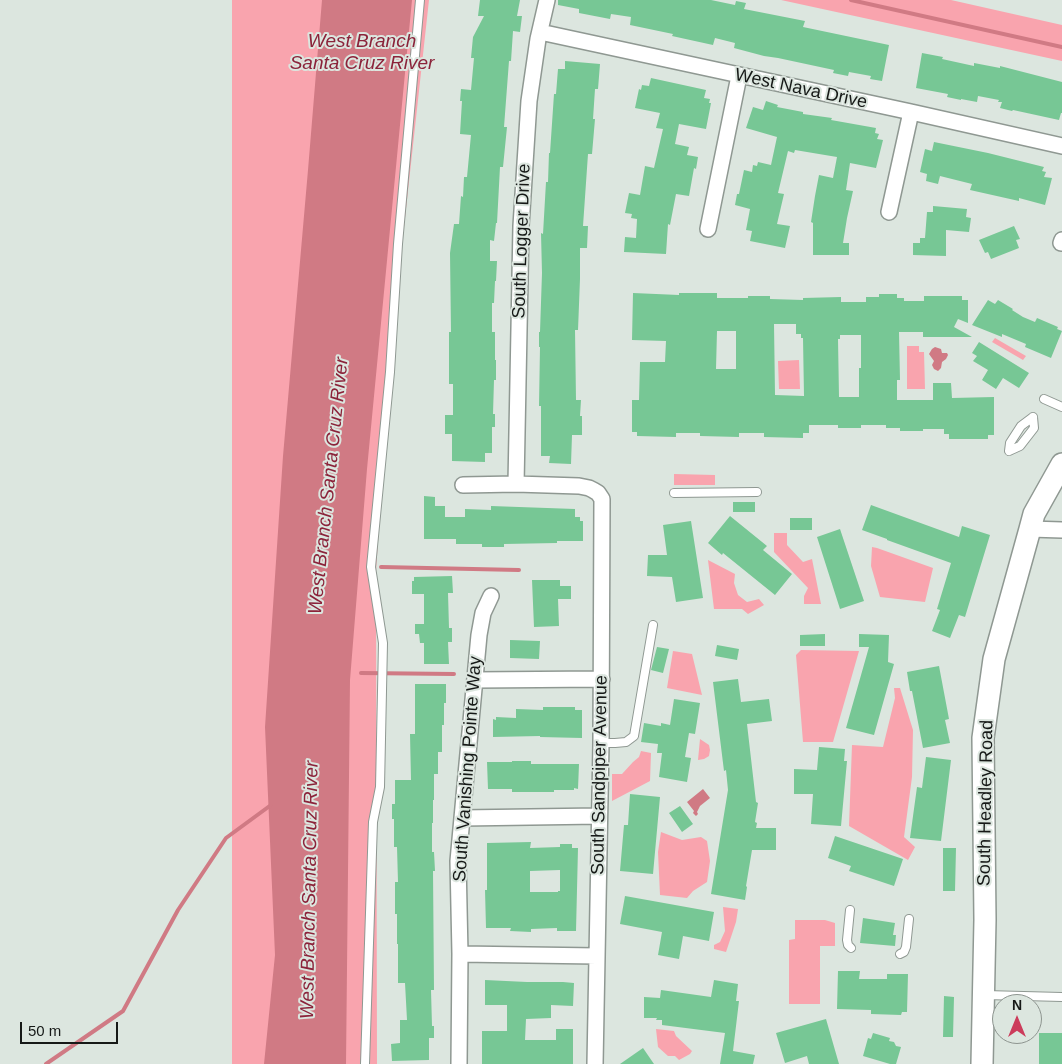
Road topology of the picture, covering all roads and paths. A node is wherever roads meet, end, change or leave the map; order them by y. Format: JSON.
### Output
{"nodes":[{"id":1,"x":420,"y":0,"type":"edge"},
{"id":2,"x":547,"y":0,"type":"edge"},
{"id":3,"x":540,"y":32,"type":"junction"},
{"id":4,"x":739,"y":76,"type":"junction"},
{"id":5,"x":911,"y":112,"type":"junction"},
{"id":6,"x":1062,"y":146,"type":"edge"},
{"id":7,"x":889,"y":212,"type":"dead end"},
{"id":8,"x":708,"y":229,"type":"dead end"},
{"id":9,"x":1044,"y":399,"type":"dead end"},
{"id":10,"x":1062,"y":406,"type":"edge"},
{"id":11,"x":1062,"y":464,"type":"edge"},
{"id":12,"x":516,"y":484,"type":"junction"},
{"id":13,"x":463,"y":485,"type":"dead end"},
{"id":14,"x":757,"y":492,"type":"dead end"},
{"id":15,"x":674,"y":493,"type":"dead end"},
{"id":16,"x":1030,"y":529,"type":"junction"},
{"id":17,"x":1062,"y":530,"type":"edge"},
{"id":18,"x":492,"y":596,"type":"dead end"},
{"id":19,"x":653,"y":624,"type":"dead end"},
{"id":20,"x":602,"y":679,"type":"junction"},
{"id":21,"x":475,"y":680,"type":"junction"},
{"id":22,"x":601,"y":743,"type":"junction"},
{"id":23,"x":599,"y":816,"type":"junction"},
{"id":24,"x":462,"y":818,"type":"junction"},
{"id":25,"x":850,"y":910,"type":"dead end"},
{"id":26,"x":909,"y":918,"type":"dead end"},
{"id":27,"x":851,"y":948,"type":"dead end"},
{"id":28,"x":460,"y":954,"type":"junction"},
{"id":29,"x":900,"y":954,"type":"dead end"},
{"id":30,"x":598,"y":956,"type":"junction"},
{"id":31,"x":983,"y":995,"type":"junction"},
{"id":32,"x":1062,"y":997,"type":"edge"},
{"id":33,"x":365,"y":1064,"type":"edge"},
{"id":34,"x":459,"y":1064,"type":"edge"},
{"id":35,"x":596,"y":1064,"type":"edge"},
{"id":36,"x":982,"y":1064,"type":"edge"}],
"edges":[{"from":1,"to":33,"type":"lane"},
{"from":2,"to":3,"type":"street","name":"South Logger Drive"},
{"from":3,"to":4,"type":"street","name":"West Nava Drive"},
{"from":3,"to":12,"type":"street","name":"South Logger Drive"},
{"from":4,"to":5,"type":"street","name":"West Nava Drive"},
{"from":4,"to":8,"type":"street"},
{"from":5,"to":6,"type":"street","name":"West Nava Drive"},
{"from":5,"to":7,"type":"street"},
{"from":9,"to":10,"type":"lane"},
{"from":11,"to":16,"type":"street","name":"South Headley Road"},
{"from":12,"to":13,"type":"street"},
{"from":12,"to":20,"type":"street","name":"South Sandpiper Avenue"},
{"from":14,"to":15,"type":"lane"},
{"from":16,"to":17,"type":"street"},
{"from":16,"to":31,"type":"street","name":"South Headley Road"},
{"from":18,"to":21,"type":"street","name":"South Vanishing Pointe Way"},
{"from":19,"to":22,"type":"lane"},
{"from":20,"to":21,"type":"street"},
{"from":20,"to":22,"type":"street","name":"South Sandpiper Avenue"},
{"from":21,"to":24,"type":"street","name":"South Vanishing Pointe Way"},
{"from":22,"to":23,"type":"street","name":"South Sandpiper Avenue"},
{"from":23,"to":24,"type":"street"},
{"from":23,"to":30,"type":"street","name":"South Sandpiper Avenue"},
{"from":24,"to":28,"type":"street","name":"South Vanishing Pointe Way"},
{"from":25,"to":27,"type":"lane"},
{"from":26,"to":29,"type":"lane"},
{"from":28,"to":30,"type":"street"},
{"from":28,"to":34,"type":"street","name":"South Vanishing Pointe Way"},
{"from":30,"to":35,"type":"street","name":"South Sandpiper Avenue"},
{"from":31,"to":32,"type":"lane"},
{"from":31,"to":36,"type":"street","name":"South Headley Road"}]}
